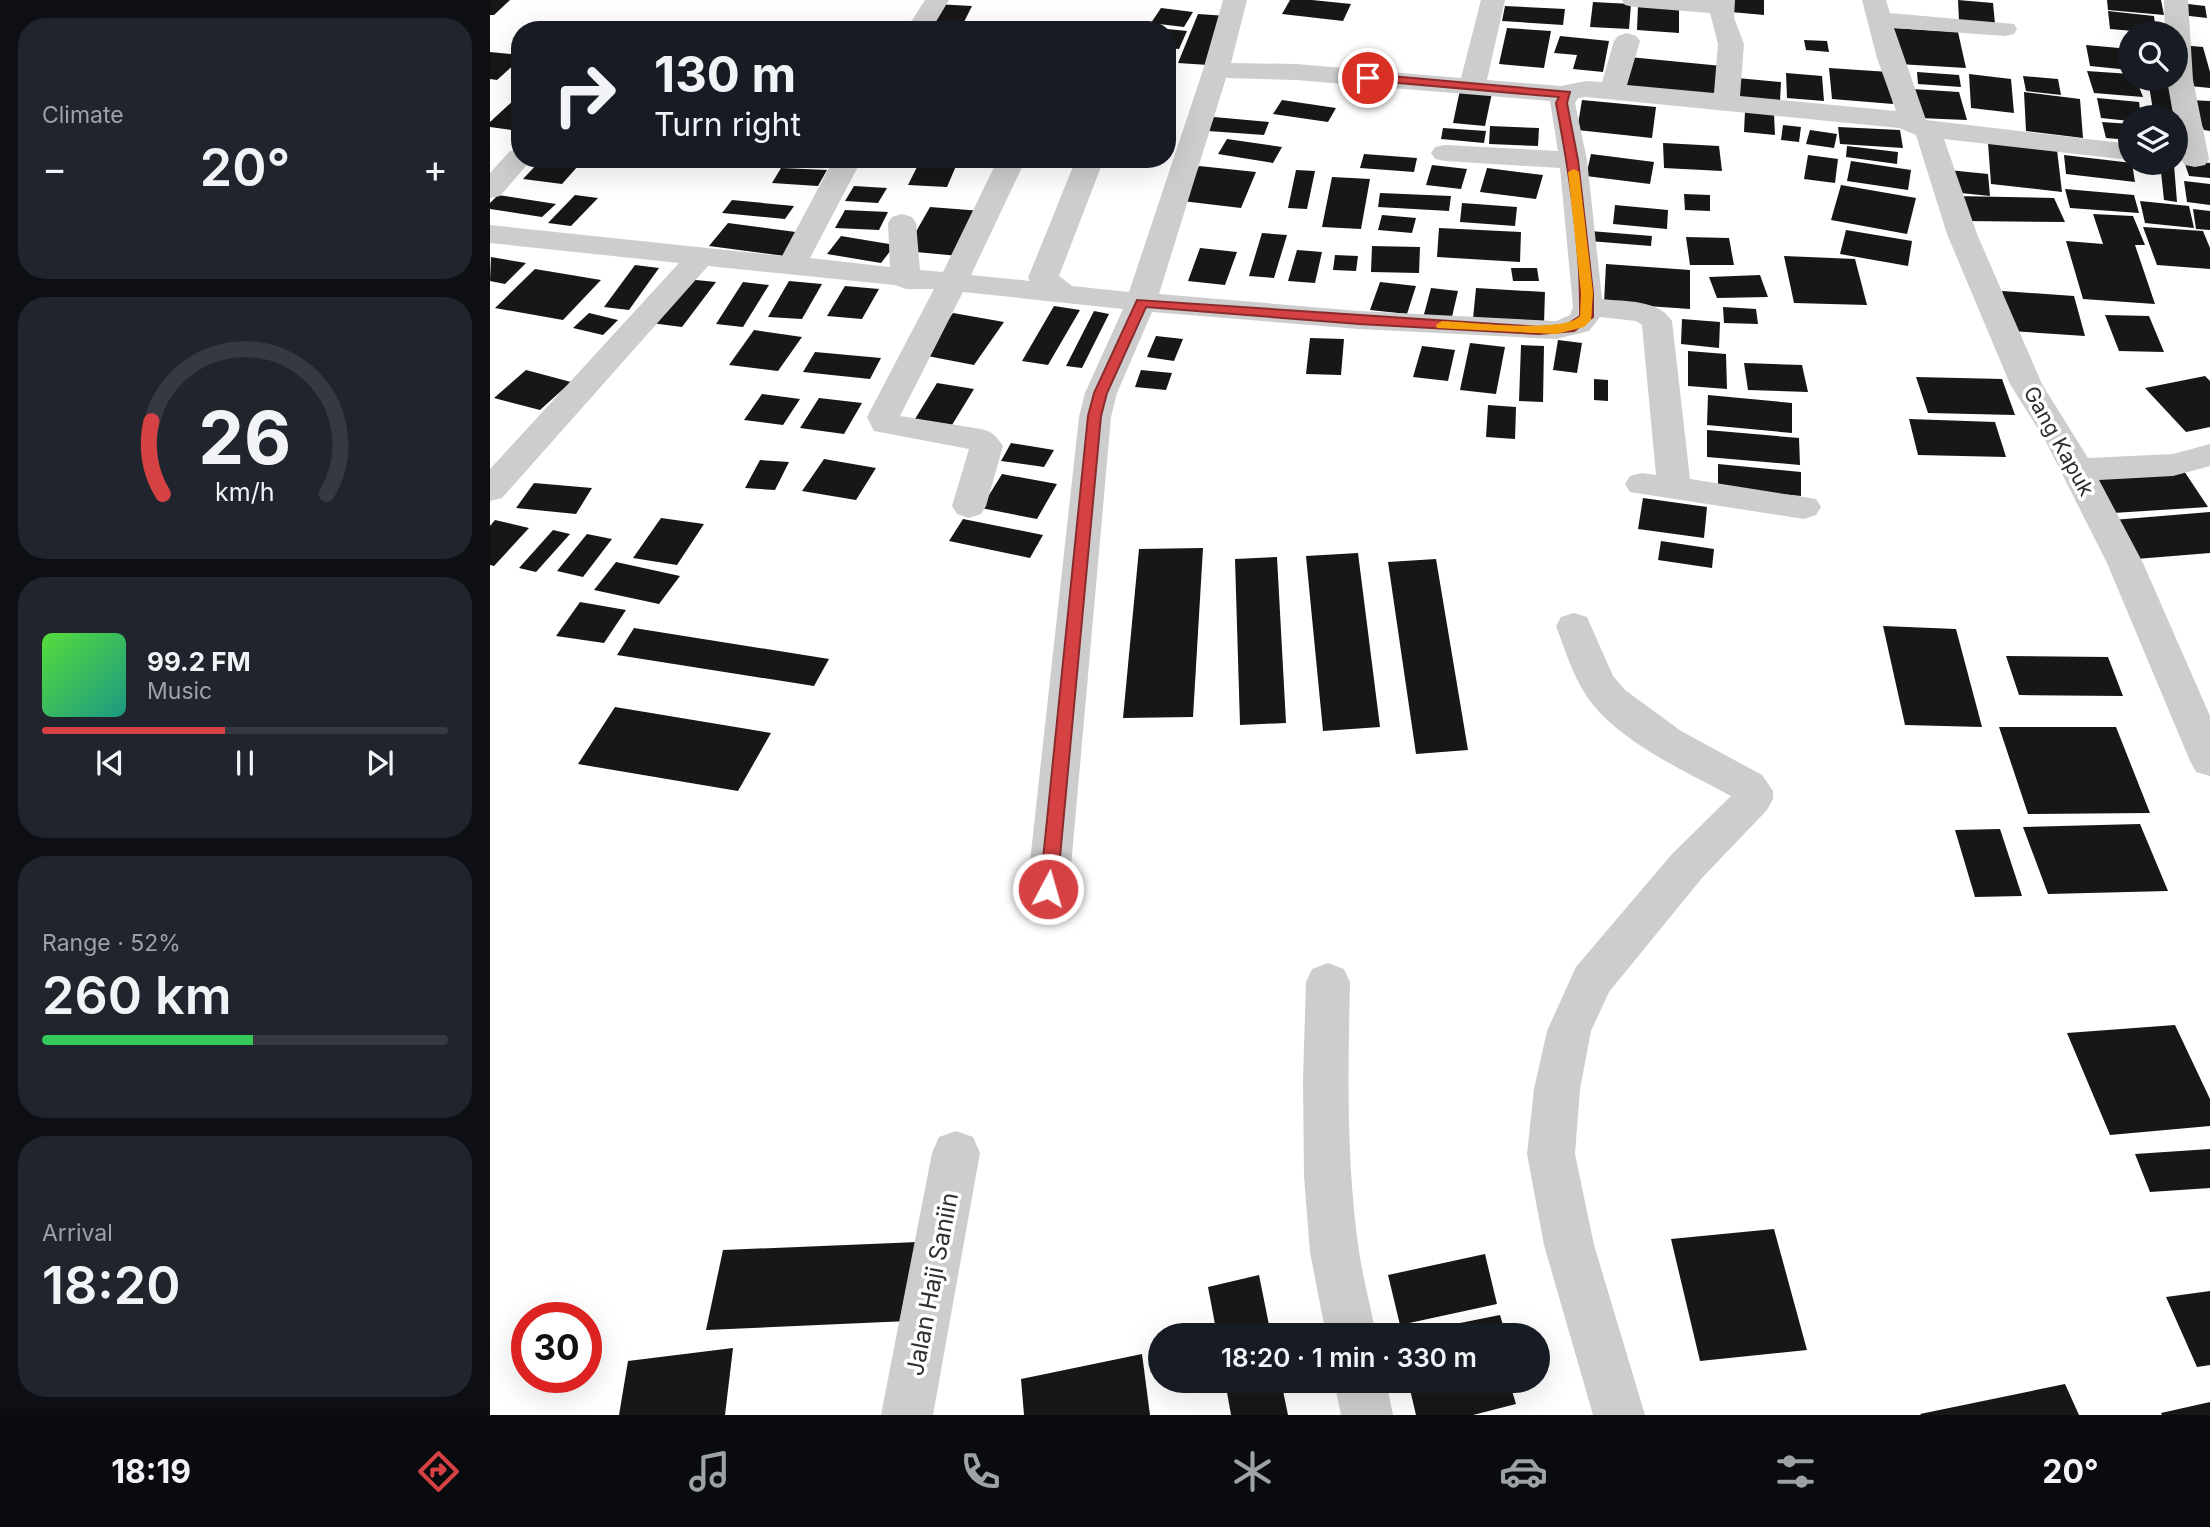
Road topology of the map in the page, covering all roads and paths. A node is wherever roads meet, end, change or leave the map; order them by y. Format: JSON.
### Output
{"nodes":[{"id":1,"x":937,"y":0,"type":"edge"},
{"id":2,"x":1235,"y":0,"type":"edge"},
{"id":3,"x":1493,"y":0,"type":"edge"},
{"id":4,"x":1634,"y":0,"type":"edge"},
{"id":5,"x":2176,"y":0,"type":"edge"},
{"id":6,"x":1723,"y":3,"type":"edge"},
{"id":7,"x":1877,"y":10,"type":"edge"},
{"id":8,"x":924,"y":21,"type":"edge"},
{"id":9,"x":2005,"y":29,"type":"dead end"},
{"id":10,"x":1627,"y":41,"type":"dead end"},
{"id":11,"x":1216,"y":70,"type":"junction"},
{"id":12,"x":1472,"y":86,"type":"junction"},
{"id":13,"x":1612,"y":91,"type":"junction"},
{"id":14,"x":1566,"y":94,"type":"junction"},
{"id":15,"x":1726,"y":103,"type":"junction"},
{"id":16,"x":1919,"y":126,"type":"junction"},
{"id":17,"x":2118,"y":151,"type":"edge"},
{"id":18,"x":1445,"y":153,"type":"dead end"},
{"id":19,"x":2193,"y":158,"type":"edge"},
{"id":20,"x":1573,"y":160,"type":"junction"},
{"id":21,"x":511,"y":168,"type":"edge"},
{"id":22,"x":843,"y":168,"type":"edge"},
{"id":23,"x":1008,"y":168,"type":"edge"},
{"id":24,"x":1086,"y":168,"type":"edge"},
{"id":25,"x":490,"y":190,"type":"edge"},
{"id":26,"x":902,"y":223,"type":"dead end"},
{"id":27,"x":490,"y":234,"type":"edge"},
{"id":28,"x":702,"y":255,"type":"junction"},
{"id":29,"x":791,"y":266,"type":"junction"},
{"id":30,"x":906,"y":279,"type":"junction"},
{"id":31,"x":952,"y":284,"type":"junction"},
{"id":32,"x":1064,"y":294,"type":"junction"},
{"id":33,"x":1141,"y":302,"type":"junction"},
{"id":34,"x":1588,"y":307,"type":"junction"},
{"id":35,"x":2210,"y":455,"type":"edge"},
{"id":36,"x":2077,"y":470,"type":"junction"},
{"id":37,"x":490,"y":491,"type":"edge"},
{"id":38,"x":969,"y":506,"type":"dead end"},
{"id":39,"x":1804,"y":506,"type":"dead end"},
{"id":40,"x":1574,"y":626,"type":"dead end"},
{"id":41,"x":2210,"y":761,"type":"edge"},
{"id":42,"x":1048,"y":889,"type":"dead end"},
{"id":43,"x":1328,"y":982,"type":"dead end"},
{"id":44,"x":956,"y":1153,"type":"dead end"},
{"id":45,"x":1349,"y":1323,"type":"edge"},
{"id":46,"x":1362,"y":1393,"type":"edge"},
{"id":47,"x":907,"y":1415,"type":"edge"},
{"id":48,"x":1367,"y":1415,"type":"edge"},
{"id":49,"x":1619,"y":1415,"type":"edge"}],
"edges":[{"from":1,"to":8,"type":"street"},
{"from":2,"to":11,"type":"street"},
{"from":3,"to":12,"type":"street"},
{"from":4,"to":6,"type":"street"},
{"from":5,"to":19,"type":"street"},
{"from":6,"to":15,"type":"street"},
{"from":7,"to":9,"type":"street"},
{"from":7,"to":16,"type":"street","name":"Gang Kapuk"},
{"from":10,"to":13,"type":"street"},
{"from":11,"to":12,"type":"street"},
{"from":11,"to":33,"type":"street"},
{"from":12,"to":14,"type":"street"},
{"from":13,"to":14,"type":"street"},
{"from":13,"to":15,"type":"street"},
{"from":14,"to":20,"type":"street"},
{"from":15,"to":16,"type":"street"},
{"from":16,"to":17,"type":"street"},
{"from":16,"to":36,"type":"street","name":"Gang Kapuk"},
{"from":18,"to":20,"type":"street"},
{"from":20,"to":34,"type":"street"},
{"from":21,"to":25,"type":"street"},
{"from":22,"to":29,"type":"street"},
{"from":23,"to":31,"type":"street"},
{"from":24,"to":32,"type":"street"},
{"from":26,"to":30,"type":"street"},
{"from":27,"to":28,"type":"street"},
{"from":28,"to":29,"type":"street"},
{"from":28,"to":37,"type":"street"},
{"from":29,"to":30,"type":"street"},
{"from":30,"to":31,"type":"street"},
{"from":31,"to":32,"type":"street"},
{"from":31,"to":38,"type":"street"},
{"from":32,"to":33,"type":"street"},
{"from":33,"to":34,"type":"street"},
{"from":33,"to":42,"type":"street"},
{"from":34,"to":39,"type":"street"},
{"from":35,"to":36,"type":"street"},
{"from":36,"to":41,"type":"street","name":"Gang Kapuk"},
{"from":40,"to":49,"type":"street"},
{"from":43,"to":45,"type":"street"},
{"from":44,"to":47,"type":"street","name":"Jalan Haji Saniin"},
{"from":46,"to":48,"type":"street"}]}
